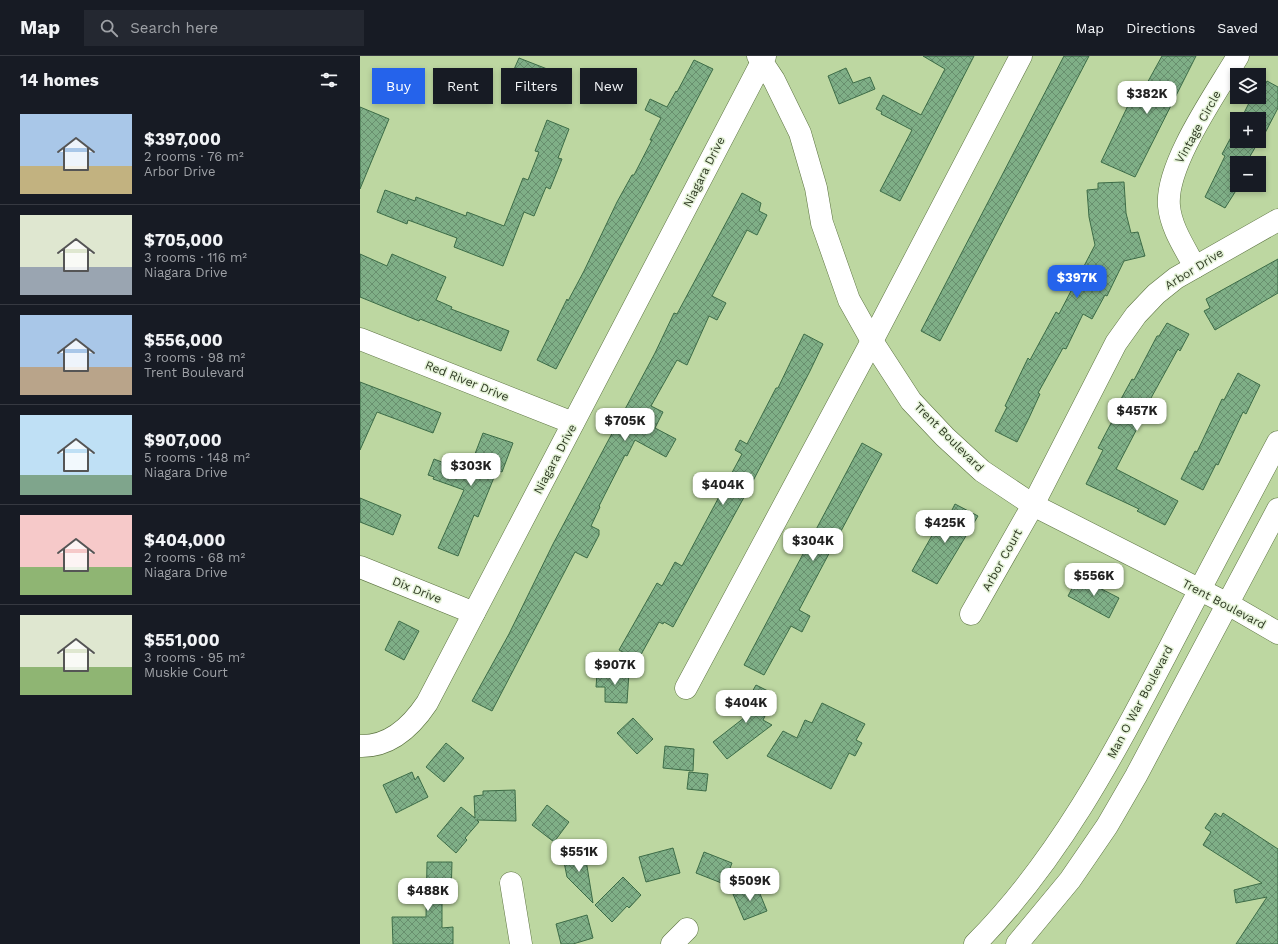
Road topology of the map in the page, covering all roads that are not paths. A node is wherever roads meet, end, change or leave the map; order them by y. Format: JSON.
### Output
{"nodes":[{"id":1,"x":1021,"y":56,"type":"edge"},
{"id":2,"x":1238,"y":56,"type":"edge"},
{"id":3,"x":762,"y":58,"type":"edge"},
{"id":4,"x":1278,"y":220,"type":"edge"},
{"id":5,"x":1195,"y":267,"type":"junction"},
{"id":6,"x":360,"y":339,"type":"edge"},
{"id":7,"x":872,"y":341,"type":"junction"},
{"id":8,"x":573,"y":424,"type":"junction"},
{"id":9,"x":1278,"y":442,"type":"edge"},
{"id":10,"x":1033,"y":505,"type":"junction"},
{"id":11,"x":1278,"y":509,"type":"edge"},
{"id":12,"x":360,"y":567,"type":"edge"},
{"id":13,"x":1200,"y":590,"type":"junction"},
{"id":14,"x":1228,"y":604,"type":"junction"},
{"id":15,"x":474,"y":613,"type":"junction"},
{"id":16,"x":971,"y":614,"type":"dead end"},
{"id":17,"x":1278,"y":633,"type":"edge"},
{"id":18,"x":686,"y":688,"type":"dead end"},
{"id":19,"x":360,"y":746,"type":"edge"},
{"id":20,"x":511,"y":883,"type":"dead end"},
{"id":21,"x":688,"y":929,"type":"dead end"},
{"id":22,"x":521,"y":944,"type":"edge"},
{"id":23,"x":672,"y":944,"type":"edge"},
{"id":24,"x":975,"y":944,"type":"edge"},
{"id":25,"x":1017,"y":944,"type":"edge"}],
"edges":[{"from":1,"to":7,"type":"street"},
{"from":2,"to":5,"type":"street","name":"Vintage Circle"},
{"from":3,"to":7,"type":"street","name":"Trent Boulevard"},
{"from":3,"to":8,"type":"street","name":"Niagara Drive"},
{"from":4,"to":5,"type":"street","name":"Arbor Drive"},
{"from":5,"to":10,"type":"street","name":"Arbor Drive"},
{"from":6,"to":8,"type":"street","name":"Red River Drive"},
{"from":7,"to":10,"type":"street","name":"Trent Boulevard"},
{"from":7,"to":18,"type":"street"},
{"from":8,"to":15,"type":"street","name":"Niagara Drive"},
{"from":9,"to":13,"type":"street","name":"Man O War Boulevard"},
{"from":10,"to":13,"type":"street","name":"Trent Boulevard"},
{"from":10,"to":16,"type":"street","name":"Arbor Court"},
{"from":11,"to":14,"type":"street"},
{"from":12,"to":15,"type":"street","name":"Dix Drive"},
{"from":13,"to":14,"type":"street","name":"Trent Boulevard"},
{"from":13,"to":24,"type":"street","name":"Man O War Boulevard"},
{"from":14,"to":17,"type":"street","name":"Trent Boulevard"},
{"from":14,"to":25,"type":"street"},
{"from":15,"to":19,"type":"street","name":"Niagara Drive"},
{"from":20,"to":22,"type":"street"},
{"from":21,"to":23,"type":"street"}]}
